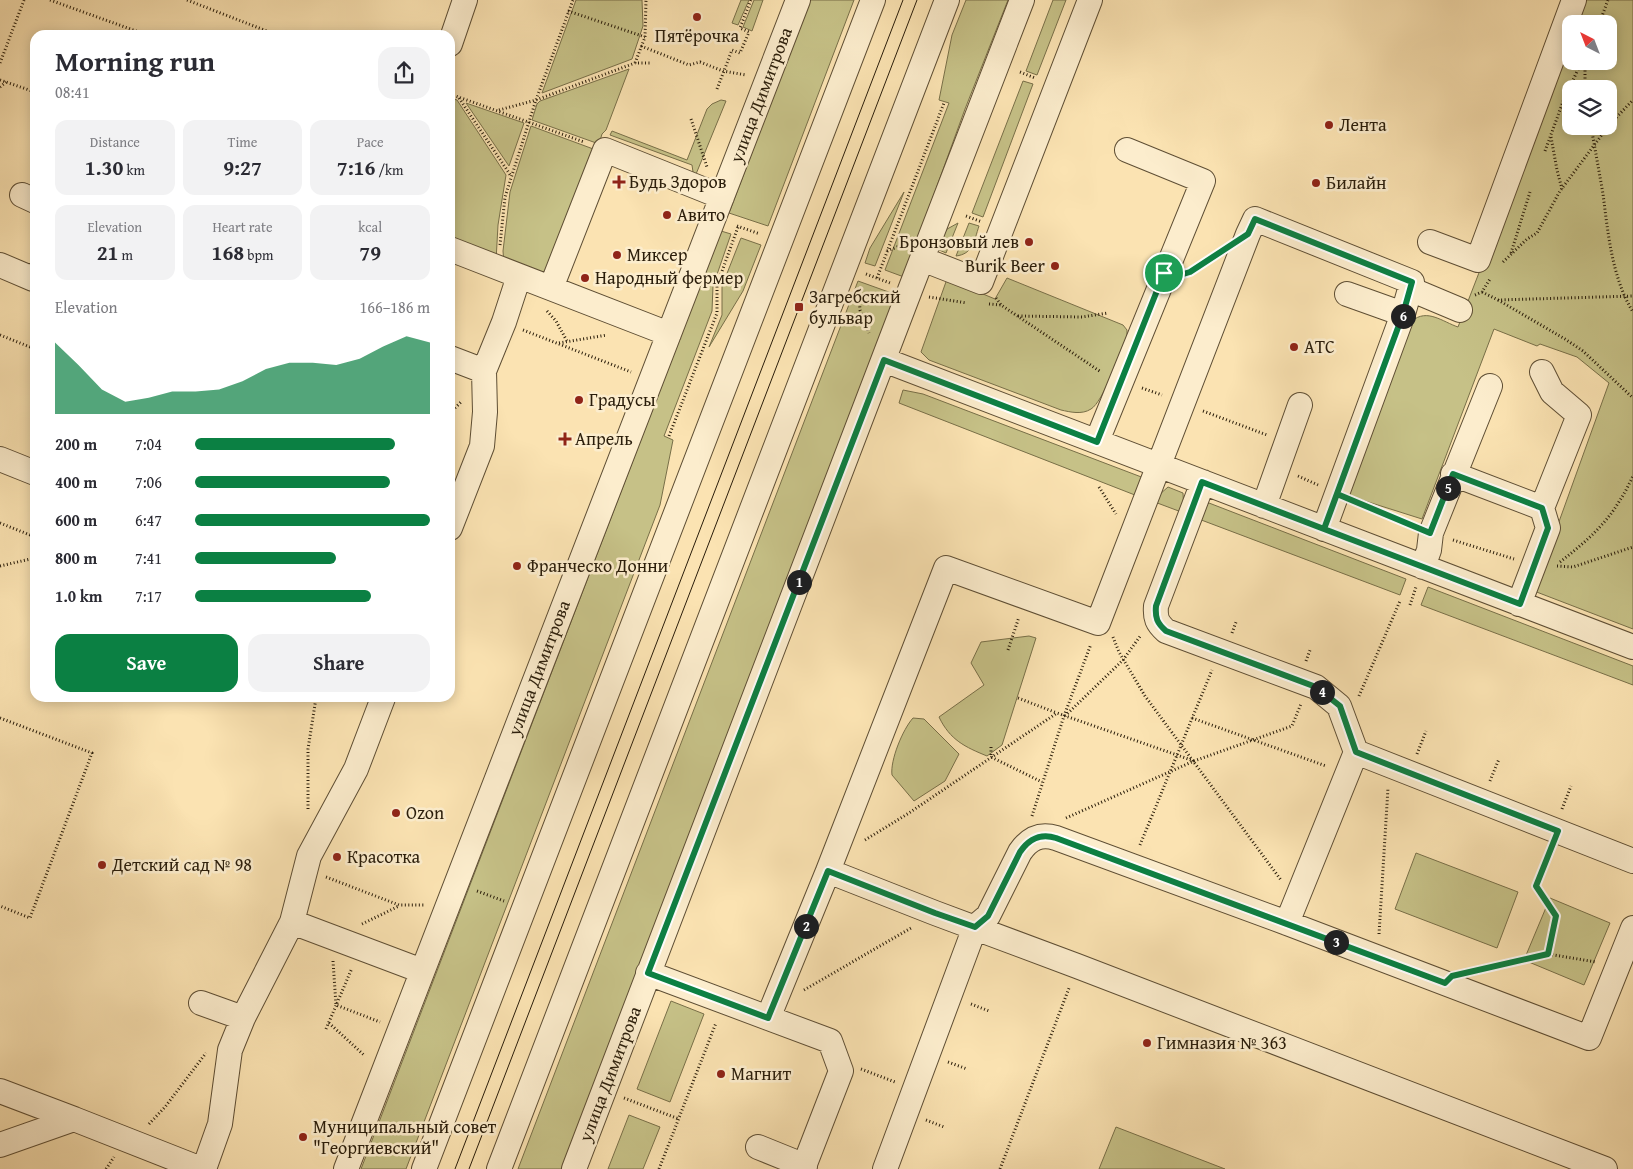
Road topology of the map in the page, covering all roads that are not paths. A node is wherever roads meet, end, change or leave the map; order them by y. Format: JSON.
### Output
{"nodes":[{"id":1,"x":465,"y":0,"type":"edge"},
{"id":2,"x":798,"y":0,"type":"edge"},
{"id":3,"x":873,"y":0,"type":"edge"},
{"id":4,"x":948,"y":0,"type":"edge"},
{"id":5,"x":1022,"y":0,"type":"edge"},
{"id":6,"x":1090,"y":0,"type":"edge"},
{"id":7,"x":1574,"y":0,"type":"edge"},
{"id":8,"x":455,"y":30,"type":"edge"},
{"id":9,"x":1127,"y":150,"type":"dead end"},
{"id":10,"x":722,"y":197,"type":"junction"},
{"id":11,"x":1430,"y":242,"type":"dead end"},
{"id":12,"x":455,"y":252,"type":"edge"},
{"id":13,"x":922,"y":259,"type":"junction"},
{"id":14,"x":0,"y":265,"type":"edge"},
{"id":15,"x":510,"y":272,"type":"junction"},
{"id":16,"x":30,"y":278,"type":"edge"},
{"id":17,"x":551,"y":288,"type":"junction"},
{"id":18,"x":1410,"y":289,"type":"junction"},
{"id":19,"x":1347,"y":294,"type":"dead end"},
{"id":20,"x":1460,"y":310,"type":"dead end"},
{"id":21,"x":1403,"y":314,"type":"junction"},
{"id":22,"x":669,"y":334,"type":"junction"},
{"id":23,"x":455,"y":360,"type":"edge"},
{"id":24,"x":884,"y":360,"type":"junction"},
{"id":25,"x":484,"y":371,"type":"junction"},
{"id":26,"x":1542,"y":372,"type":"dead end"},
{"id":27,"x":1490,"y":386,"type":"dead end"},
{"id":28,"x":1300,"y":405,"type":"dead end"},
{"id":29,"x":1097,"y":442,"type":"junction"},
{"id":30,"x":0,"y":459,"type":"edge"},
{"id":31,"x":1160,"y":466,"type":"junction"},
{"id":32,"x":30,"y":471,"type":"edge"},
{"id":33,"x":1453,"y":474,"type":"junction"},
{"id":34,"x":1202,"y":482,"type":"junction"},
{"id":35,"x":1264,"y":506,"type":"junction"},
{"id":36,"x":1542,"y":508,"type":"junction"},
{"id":37,"x":455,"y":515,"type":"edge"},
{"id":38,"x":1324,"y":529,"type":"junction"},
{"id":39,"x":1420,"y":575,"type":"junction"},
{"id":40,"x":1520,"y":604,"type":"junction"},
{"id":41,"x":1633,"y":647,"type":"edge"},
{"id":42,"x":381,"y":702,"type":"edge"},
{"id":43,"x":1356,"y":752,"type":"junction"},
{"id":44,"x":1633,"y":860,"type":"edge"},
{"id":45,"x":828,"y":871,"type":"junction"},
{"id":46,"x":292,"y":922,"type":"junction"},
{"id":47,"x":1287,"y":923,"type":"junction"},
{"id":48,"x":975,"y":927,"type":"junction"},
{"id":49,"x":1633,"y":928,"type":"edge"},
{"id":50,"x":422,"y":971,"type":"junction"},
{"id":51,"x":648,"y":973,"type":"junction"},
{"id":52,"x":201,"y":1003,"type":"dead end"},
{"id":53,"x":770,"y":1014,"type":"junction"},
{"id":54,"x":243,"y":1018,"type":"junction"},
{"id":55,"x":0,"y":1091,"type":"edge"},
{"id":56,"x":74,"y":1119,"type":"junction"},
{"id":57,"x":0,"y":1145,"type":"edge"},
{"id":58,"x":758,"y":1147,"type":"dead end"},
{"id":59,"x":156,"y":1161,"type":"edge"},
{"id":60,"x":804,"y":1167,"type":"edge"},
{"id":61,"x":202,"y":1169,"type":"edge"},
{"id":62,"x":346,"y":1169,"type":"edge"},
{"id":63,"x":424,"y":1169,"type":"edge"},
{"id":64,"x":499,"y":1169,"type":"edge"},
{"id":65,"x":574,"y":1169,"type":"edge"},
{"id":66,"x":885,"y":1169,"type":"edge"},
{"id":67,"x":1605,"y":1169,"type":"edge"}],
"edges":[{"from":1,"to":8,"type":"street"},
{"from":2,"to":10,"type":"street","name":"улица Димитрова"},
{"from":3,"to":63,"type":"street"},
{"from":4,"to":64,"type":"street"},
{"from":5,"to":13,"type":"street","name":"улица Димитрова"},
{"from":6,"to":13,"type":"street"},
{"from":7,"to":11,"type":"street"},
{"from":9,"to":29,"type":"street"},
{"from":10,"to":17,"type":"street"},
{"from":10,"to":22,"type":"street","name":"улица Димитрова"},
{"from":12,"to":15,"type":"street"},
{"from":13,"to":24,"type":"street","name":"улица Димитрова"},
{"from":14,"to":16,"type":"street"},
{"from":15,"to":17,"type":"street"},
{"from":15,"to":25,"type":"street"},
{"from":17,"to":22,"type":"street"},
{"from":18,"to":20,"type":"street"},
{"from":18,"to":21,"type":"street"},
{"from":18,"to":31,"type":"street"},
{"from":19,"to":21,"type":"street"},
{"from":21,"to":38,"type":"street"},
{"from":22,"to":50,"type":"street","name":"улица Димитрова"},
{"from":23,"to":25,"type":"street"},
{"from":24,"to":29,"type":"street"},
{"from":24,"to":51,"type":"street","name":"улица Димитрова"},
{"from":25,"to":37,"type":"street"},
{"from":26,"to":36,"type":"street"},
{"from":27,"to":33,"type":"street"},
{"from":28,"to":35,"type":"street"},
{"from":29,"to":31,"type":"street"},
{"from":30,"to":32,"type":"street"},
{"from":31,"to":34,"type":"street"},
{"from":31,"to":45,"type":"street"},
{"from":33,"to":36,"type":"street"},
{"from":33,"to":39,"type":"street"},
{"from":34,"to":35,"type":"street"},
{"from":34,"to":43,"type":"street"},
{"from":35,"to":38,"type":"street"},
{"from":36,"to":40,"type":"street"},
{"from":38,"to":39,"type":"street"},
{"from":39,"to":40,"type":"street"},
{"from":40,"to":41,"type":"street"},
{"from":42,"to":46,"type":"street"},
{"from":43,"to":44,"type":"street"},
{"from":43,"to":47,"type":"street"},
{"from":45,"to":48,"type":"street"},
{"from":45,"to":53,"type":"street"},
{"from":46,"to":50,"type":"street"},
{"from":46,"to":54,"type":"street"},
{"from":47,"to":48,"type":"street"},
{"from":47,"to":49,"type":"street"},
{"from":48,"to":66,"type":"street"},
{"from":48,"to":67,"type":"street"},
{"from":50,"to":62,"type":"street","name":"улица Димитрова"},
{"from":51,"to":53,"type":"street"},
{"from":51,"to":65,"type":"street","name":"улица Димитрова"},
{"from":52,"to":54,"type":"street"},
{"from":53,"to":60,"type":"street"},
{"from":54,"to":61,"type":"street"},
{"from":55,"to":56,"type":"street"},
{"from":56,"to":57,"type":"street"},
{"from":56,"to":59,"type":"street"},
{"from":58,"to":60,"type":"street"},
{"from":59,"to":61,"type":"street"}]}
